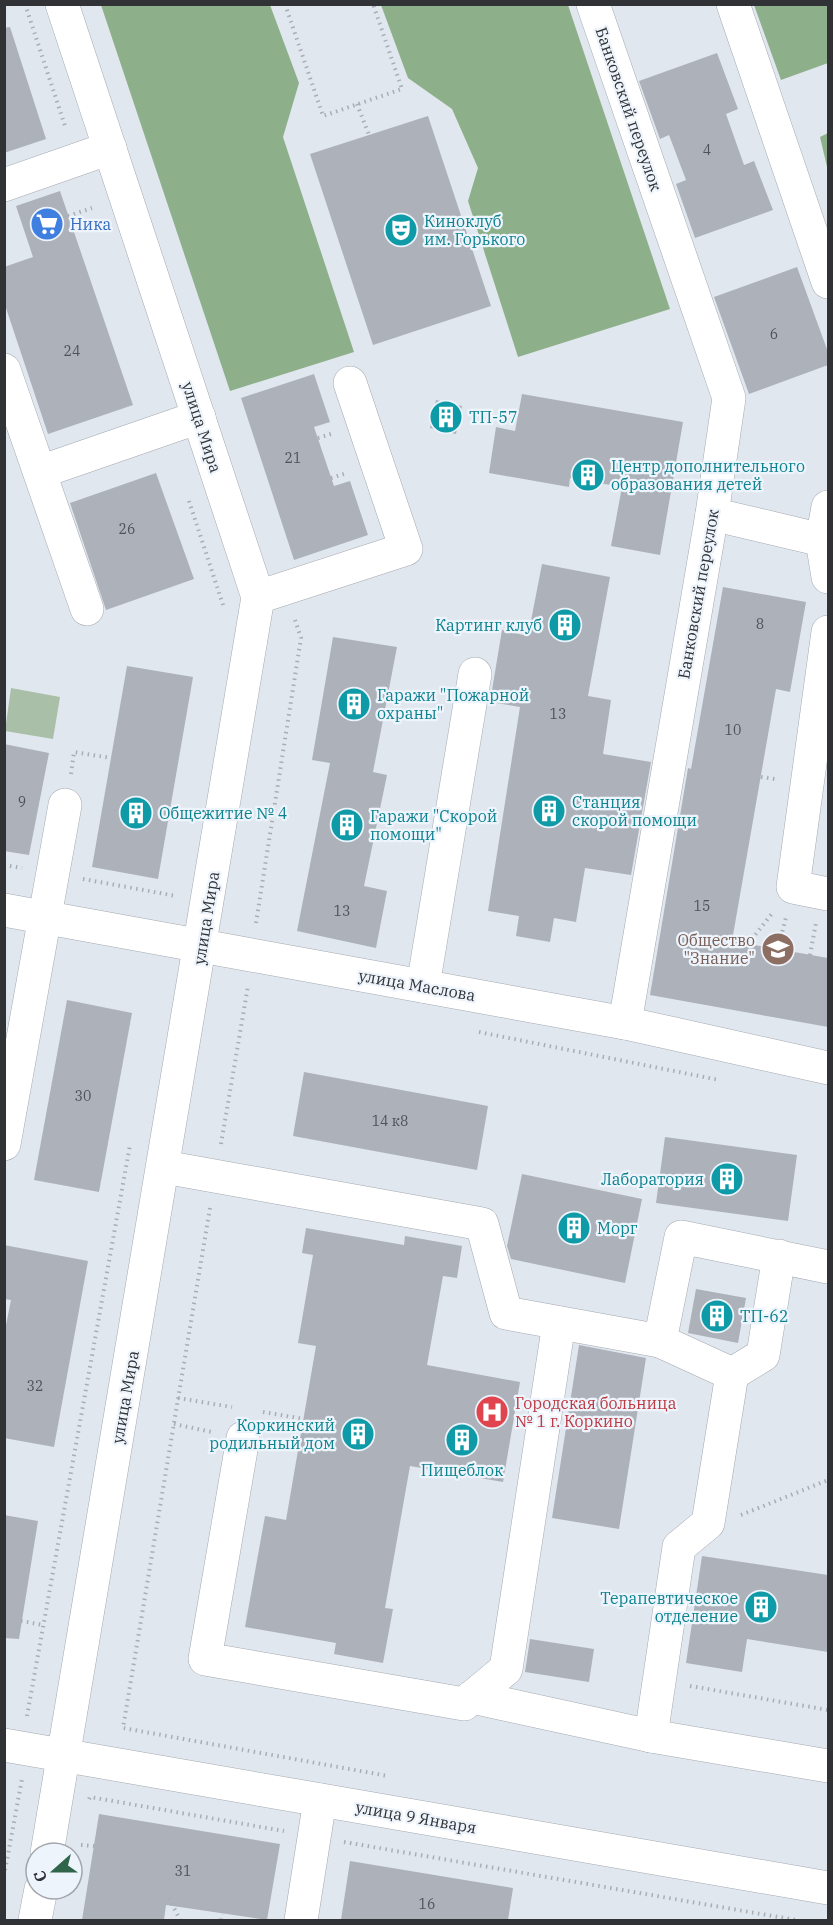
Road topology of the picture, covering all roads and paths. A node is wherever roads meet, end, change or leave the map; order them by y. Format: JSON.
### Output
{"nodes":[{"id":1,"x":25,"y":4,"type":"edge"},
{"id":2,"x":62,"y":4,"type":"edge"},
{"id":3,"x":285,"y":4,"type":"edge"},
{"id":4,"x":373,"y":4,"type":"edge"},
{"id":5,"x":733,"y":4,"type":"edge"},
{"id":6,"x":600,"y":7,"type":"edge"},
{"id":7,"x":357,"y":105,"type":"junction"},
{"id":8,"x":369,"y":135,"type":"dead end"},
{"id":9,"x":110,"y":148,"type":"junction"},
{"id":10,"x":76,"y":160,"type":"junction"},
{"id":11,"x":4,"y":185,"type":"edge"},
{"id":12,"x":92,"y":208,"type":"junction"},
{"id":13,"x":68,"y":216,"type":"dead end"},
{"id":14,"x":96,"y":219,"type":"dead end"},
{"id":15,"x":828,"y":282,"type":"edge"},
{"id":16,"x":4,"y":370,"type":"edge"},
{"id":17,"x":350,"y":383,"type":"dead end"},
{"id":18,"x":199,"y":417,"type":"junction"},
{"id":19,"x":40,"y":472,"type":"junction"},
{"id":20,"x":187,"y":495,"type":"dead end"},
{"id":21,"x":828,"y":507,"type":"edge"},
{"id":22,"x":712,"y":514,"type":"junction"},
{"id":23,"x":822,"y":540,"type":"junction"},
{"id":24,"x":828,"y":577,"type":"edge"},
{"id":25,"x":272,"y":593,"type":"junction"},
{"id":26,"x":87,"y":609,"type":"dead end"},
{"id":27,"x":221,"y":615,"type":"dead end"},
{"id":28,"x":828,"y":632,"type":"edge"},
{"id":29,"x":475,"y":674,"type":"dead end"},
{"id":30,"x":111,"y":758,"type":"dead end"},
{"id":31,"x":65,"y":805,"type":"joint"},
{"id":32,"x":4,"y":865,"type":"edge"},
{"id":33,"x":53,"y":874,"type":"junction"},
{"id":34,"x":178,"y":884,"type":"dead end"},
{"id":35,"x":793,"y":887,"type":"junction"},
{"id":36,"x":828,"y":894,"type":"edge"},
{"id":37,"x":4,"y":909,"type":"edge"},
{"id":38,"x":45,"y":917,"type":"junction"},
{"id":39,"x":255,"y":928,"type":"dead end"},
{"id":40,"x":748,"y":944,"type":"dead end"},
{"id":41,"x":202,"y":946,"type":"junction"},
{"id":42,"x":423,"y":986,"type":"junction"},
{"id":43,"x":625,"y":1023,"type":"junction"},
{"id":44,"x":828,"y":1068,"type":"edge"},
{"id":45,"x":9,"y":1088,"type":"edge"},
{"id":46,"x":132,"y":1134,"type":"dead end"},
{"id":47,"x":4,"y":1144,"type":"edge"},
{"id":48,"x":164,"y":1167,"type":"junction"},
{"id":49,"x":779,"y":1256,"type":"junction"},
{"id":50,"x":828,"y":1267,"type":"edge"},
{"id":51,"x":559,"y":1323,"type":"junction"},
{"id":52,"x":660,"y":1341,"type":"junction"},
{"id":53,"x":732,"y":1374,"type":"junction"},
{"id":54,"x":243,"y":1438,"type":"dead end"},
{"id":55,"x":828,"y":1480,"type":"edge"},
{"id":56,"x":708,"y":1523,"type":"junction"},
{"id":57,"x":21,"y":1621,"type":"dead end"},
{"id":58,"x":44,"y":1625,"type":"junction"},
{"id":59,"x":660,"y":1680,"type":"junction"},
{"id":60,"x":472,"y":1697,"type":"junction"},
{"id":61,"x":828,"y":1710,"type":"edge"},
{"id":62,"x":15,"y":1736,"type":"edge"},
{"id":63,"x":651,"y":1736,"type":"junction"},
{"id":64,"x":64,"y":1756,"type":"junction"},
{"id":65,"x":828,"y":1766,"type":"edge"},
{"id":66,"x":13,"y":1776,"type":"dead end"},
{"id":67,"x":320,"y":1800,"type":"junction"},
{"id":68,"x":88,"y":1807,"type":"dead end"},
{"id":69,"x":4,"y":1835,"type":"edge"},
{"id":70,"x":83,"y":1835,"type":"dead end"},
{"id":71,"x":12,"y":1836,"type":"junction"},
{"id":72,"x":314,"y":1837,"type":"junction"},
{"id":73,"x":49,"y":1841,"type":"edge"},
{"id":74,"x":82,"y":1841,"type":"edge"},
{"id":75,"x":84,"y":1845,"type":"edge"},
{"id":76,"x":94,"y":1846,"type":"dead end"},
{"id":77,"x":4,"y":1876,"type":"edge"},
{"id":78,"x":828,"y":1888,"type":"edge"},
{"id":79,"x":168,"y":1898,"type":"dead end"},
{"id":80,"x":38,"y":1901,"type":"edge"},
{"id":81,"x":222,"y":1914,"type":"dead end"},
{"id":82,"x":35,"y":1920,"type":"edge"},
{"id":83,"x":180,"y":1920,"type":"edge"},
{"id":84,"x":221,"y":1920,"type":"edge"},
{"id":85,"x":301,"y":1920,"type":"edge"},
{"id":86,"x":796,"y":1920,"type":"edge"}],
"edges":[{"from":1,"to":10,"type":"path"},
{"from":2,"to":9,"type":"street","name":"улица Мира"},
{"from":3,"to":7,"type":"path"},
{"from":4,"to":7,"type":"path"},
{"from":5,"to":15,"type":"street"},
{"from":6,"to":22,"type":"street","name":"Банковский переулок"},
{"from":7,"to":8,"type":"path"},
{"from":9,"to":10,"type":"street"},
{"from":9,"to":18,"type":"street","name":"улица Мира"},
{"from":10,"to":11,"type":"street"},
{"from":10,"to":12,"type":"path"},
{"from":12,"to":13,"type":"path"},
{"from":12,"to":14,"type":"path"},
{"from":16,"to":19,"type":"street"},
{"from":17,"to":25,"type":"street"},
{"from":18,"to":19,"type":"street"},
{"from":18,"to":25,"type":"street","name":"улица Мира"},
{"from":19,"to":26,"type":"street"},
{"from":20,"to":27,"type":"path"},
{"from":21,"to":23,"type":"street"},
{"from":22,"to":23,"type":"street"},
{"from":22,"to":43,"type":"street","name":"Банковский переулок"},
{"from":23,"to":24,"type":"street"},
{"from":25,"to":39,"type":"path"},
{"from":25,"to":41,"type":"street","name":"улица Мира"},
{"from":28,"to":35,"type":"street"},
{"from":29,"to":42,"type":"street"},
{"from":30,"to":31,"type":"path"},
{"from":31,"to":33,"type":"street"},
{"from":32,"to":33,"type":"path"},
{"from":33,"to":34,"type":"path"},
{"from":33,"to":38,"type":"street"},
{"from":35,"to":36,"type":"street"},
{"from":35,"to":40,"type":"path"},
{"from":37,"to":38,"type":"street","name":"улица Маслова"},
{"from":38,"to":41,"type":"street","name":"улица Маслова"},
{"from":38,"to":45,"type":"street"},
{"from":41,"to":42,"type":"street","name":"улица Маслова"},
{"from":41,"to":48,"type":"street","name":"улица Мира"},
{"from":42,"to":43,"type":"street","name":"улица Маслова"},
{"from":43,"to":44,"type":"street","name":"улица Маслова"},
{"from":45,"to":47,"type":"street"},
{"from":46,"to":58,"type":"path"},
{"from":48,"to":51,"type":"street"},
{"from":48,"to":64,"type":"street","name":"улица Мира"},
{"from":49,"to":50,"type":"street"},
{"from":49,"to":52,"type":"street"},
{"from":49,"to":53,"type":"street"},
{"from":51,"to":52,"type":"street"},
{"from":51,"to":60,"type":"street"},
{"from":52,"to":53,"type":"street"},
{"from":53,"to":56,"type":"street"},
{"from":54,"to":60,"type":"street"},
{"from":55,"to":56,"type":"path"},
{"from":56,"to":59,"type":"street"},
{"from":57,"to":58,"type":"path"},
{"from":58,"to":62,"type":"path"},
{"from":59,"to":61,"type":"path"},
{"from":59,"to":63,"type":"street"},
{"from":60,"to":63,"type":"street"},
{"from":62,"to":64,"type":"street","name":"улица 9 Января"},
{"from":63,"to":65,"type":"street"},
{"from":64,"to":67,"type":"street","name":"улица 9 Января"},
{"from":64,"to":73,"type":"street","name":"улица Мира"},
{"from":66,"to":71,"type":"path"},
{"from":67,"to":72,"type":"street"},
{"from":67,"to":78,"type":"street","name":"улица 9 Января"},
{"from":68,"to":72,"type":"path"},
{"from":69,"to":71,"type":"path"},
{"from":70,"to":74,"type":"path"},
{"from":71,"to":77,"type":"path"},
{"from":72,"to":85,"type":"street"},
{"from":72,"to":86,"type":"path"},
{"from":75,"to":76,"type":"path"},
{"from":79,"to":83,"type":"path"},
{"from":80,"to":82,"type":"street"},
{"from":81,"to":84,"type":"path"}]}
